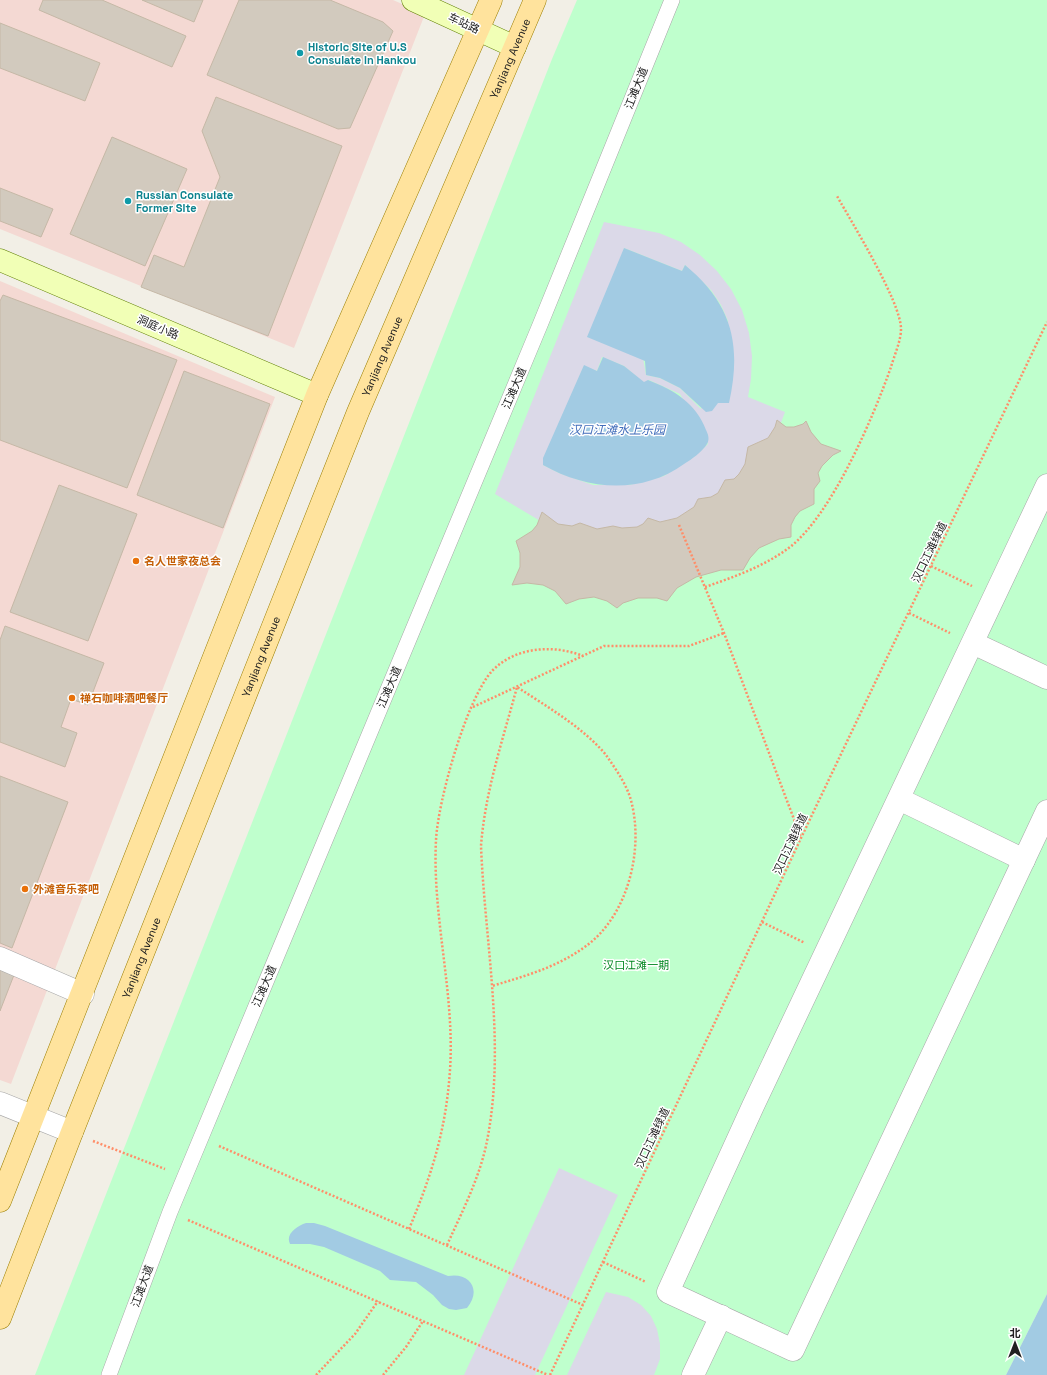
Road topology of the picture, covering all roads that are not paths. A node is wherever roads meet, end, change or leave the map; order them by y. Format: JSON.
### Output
{"nodes":[{"id":1,"x":413,"y":0,"type":"edge"},
{"id":2,"x":491,"y":0,"type":"edge"},
{"id":3,"x":535,"y":0,"type":"edge"},
{"id":4,"x":672,"y":0,"type":"edge"},
{"id":5,"x":478,"y":30,"type":"junction"},
{"id":6,"x":515,"y":47,"type":"junction"},
{"id":7,"x":0,"y":260,"type":"edge"},
{"id":8,"x":317,"y":395,"type":"junction"},
{"id":9,"x":1047,"y":485,"type":"edge"},
{"id":10,"x":972,"y":643,"type":"junction"},
{"id":11,"x":1047,"y":678,"type":"edge"},
{"id":12,"x":899,"y":798,"type":"junction"},
{"id":13,"x":1047,"y":811,"type":"edge"},
{"id":14,"x":1024,"y":860,"type":"junction"},
{"id":15,"x":0,"y":958,"type":"edge"},
{"id":16,"x":83,"y":994,"type":"junction"},
{"id":17,"x":0,"y":1103,"type":"edge"},
{"id":18,"x":33,"y":1116,"type":"junction"},
{"id":19,"x":72,"y":1132,"type":"junction"},
{"id":20,"x":0,"y":1201,"type":"edge"},
{"id":21,"x":721,"y":1316,"type":"junction"},
{"id":22,"x":0,"y":1318,"type":"edge"},
{"id":23,"x":109,"y":1375,"type":"edge"},
{"id":24,"x":693,"y":1375,"type":"edge"}],
"edges":[{"from":1,"to":5,"type":"street","name":"车站路"},
{"from":2,"to":5,"type":"main road"},
{"from":3,"to":6,"type":"main road","name":"Yanjiang Avenue"},
{"from":4,"to":23,"type":"lane","name":"江滩大道"},
{"from":5,"to":6,"type":"street","name":"车站路"},
{"from":5,"to":8,"type":"main road"},
{"from":6,"to":19,"type":"main road","name":"Yanjiang Avenue"},
{"from":7,"to":8,"type":"street","name":"洞庭小路"},
{"from":8,"to":16,"type":"main road"},
{"from":9,"to":10,"type":"street"},
{"from":10,"to":11,"type":"street"},
{"from":10,"to":12,"type":"street"},
{"from":12,"to":14,"type":"street"},
{"from":12,"to":21,"type":"street"},
{"from":13,"to":14,"type":"street"},
{"from":14,"to":21,"type":"street"},
{"from":15,"to":16,"type":"street"},
{"from":16,"to":18,"type":"main road"},
{"from":17,"to":18,"type":"street"},
{"from":18,"to":19,"type":"street"},
{"from":18,"to":20,"type":"main road"},
{"from":19,"to":22,"type":"main road","name":"Yanjiang Avenue"},
{"from":21,"to":24,"type":"street"}]}
